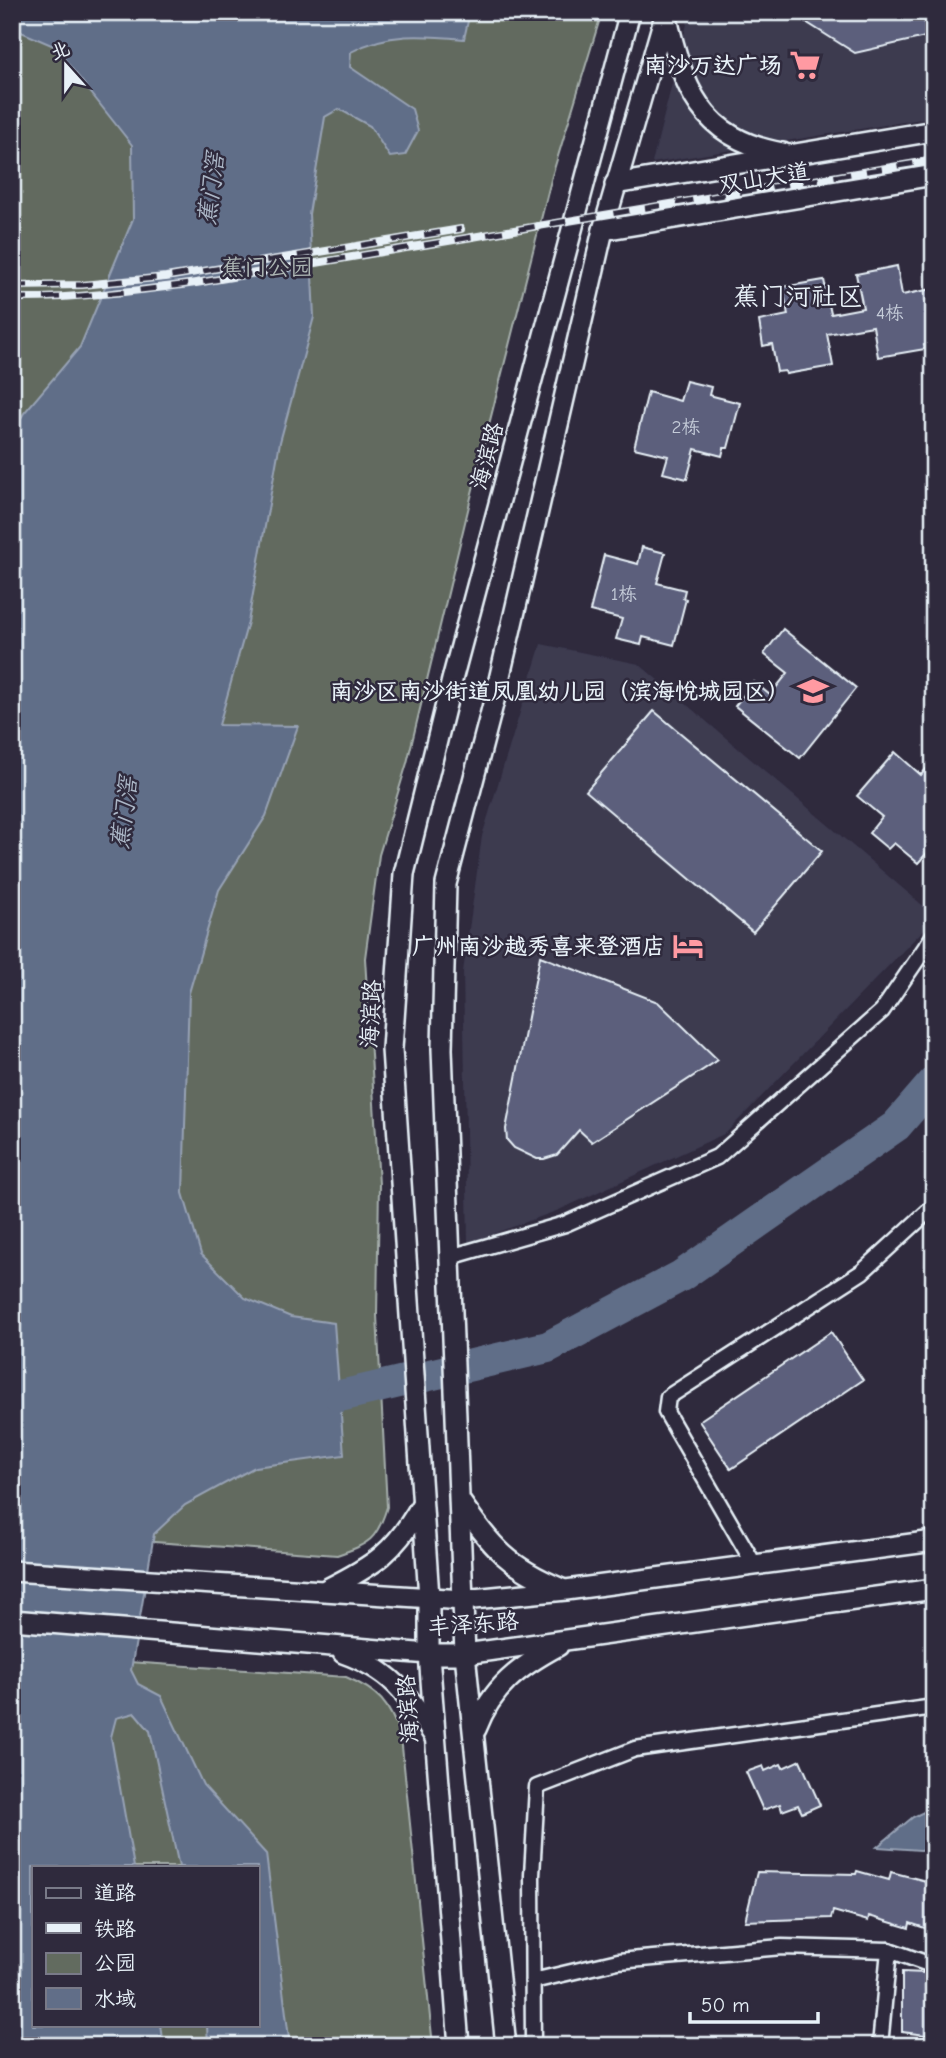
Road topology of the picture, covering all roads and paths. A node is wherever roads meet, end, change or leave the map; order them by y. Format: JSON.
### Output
{"nodes":[{"id":1,"x":630,"y":12,"type":"edge"},
{"id":2,"x":666,"y":13,"type":"edge"},
{"id":3,"x":934,"y":131,"type":"edge"},
{"id":4,"x":794,"y":155,"type":"junction"},
{"id":5,"x":934,"y":175,"type":"edge"},
{"id":6,"x":615,"y":184,"type":"junction"},
{"id":7,"x":603,"y":230,"type":"junction"},
{"id":8,"x":934,"y":935,"type":"edge"},
{"id":9,"x":934,"y":1206,"type":"edge"},
{"id":10,"x":450,"y":1257,"type":"junction"},
{"id":11,"x":460,"y":1501,"type":"junction"},
{"id":12,"x":422,"y":1503,"type":"junction"},
{"id":13,"x":934,"y":1541,"type":"edge"},
{"id":14,"x":754,"y":1564,"type":"junction"},
{"id":15,"x":12,"y":1571,"type":"edge"},
{"id":16,"x":934,"y":1589,"type":"edge"},
{"id":17,"x":324,"y":1590,"type":"junction"},
{"id":18,"x":566,"y":1590,"type":"junction"},
{"id":19,"x":429,"y":1597,"type":"junction"},
{"id":20,"x":463,"y":1600,"type":"junction"},
{"id":21,"x":12,"y":1620,"type":"edge"},
{"id":22,"x":571,"y":1639,"type":"junction"},
{"id":23,"x":318,"y":1645,"type":"junction"},
{"id":24,"x":429,"y":1654,"type":"junction"},
{"id":25,"x":466,"y":1654,"type":"junction"},
{"id":26,"x":934,"y":1707,"type":"edge"},
{"id":27,"x":474,"y":1733,"type":"junction"},
{"id":28,"x":435,"y":1738,"type":"junction"},
{"id":29,"x":889,"y":1950,"type":"junction"},
{"id":30,"x":934,"y":1966,"type":"edge"},
{"id":31,"x":533,"y":1981,"type":"junction"},
{"id":32,"x":881,"y":2040,"type":"edge"},
{"id":33,"x":458,"y":2046,"type":"edge"},
{"id":34,"x":506,"y":2046,"type":"edge"},
{"id":35,"x":533,"y":2046,"type":"edge"}],
"edges":[{"from":1,"to":12,"type":"street","name":"海滨路"},
{"from":2,"to":4,"type":"street"},
{"from":2,"to":6,"type":"street"},
{"from":3,"to":4,"type":"street","name":"双山大道"},
{"from":4,"to":6,"type":"street","name":"双山大道"},
{"from":5,"to":7,"type":"street","name":"双山大道"},
{"from":6,"to":7,"type":"street"},
{"from":7,"to":10,"type":"street"},
{"from":8,"to":10,"type":"street"},
{"from":9,"to":14,"type":"street"},
{"from":10,"to":11,"type":"street"},
{"from":11,"to":18,"type":"street"},
{"from":11,"to":20,"type":"street"},
{"from":12,"to":17,"type":"street"},
{"from":12,"to":19,"type":"street","name":"海滨路"},
{"from":13,"to":14,"type":"street","name":"丰泽东路"},
{"from":14,"to":18,"type":"street","name":"丰泽东路"},
{"from":15,"to":17,"type":"street","name":"丰泽东路"},
{"from":16,"to":22,"type":"street","name":"丰泽东路"},
{"from":17,"to":19,"type":"street","name":"丰泽东路"},
{"from":18,"to":20,"type":"street","name":"丰泽东路"},
{"from":19,"to":20,"type":"street","name":"丰泽东路"},
{"from":19,"to":24,"type":"street","name":"海滨路"},
{"from":20,"to":25,"type":"street"},
{"from":21,"to":23,"type":"street","name":"丰泽东路"},
{"from":22,"to":25,"type":"street","name":"丰泽东路"},
{"from":22,"to":27,"type":"street"},
{"from":23,"to":24,"type":"street","name":"丰泽东路"},
{"from":23,"to":28,"type":"street"},
{"from":24,"to":25,"type":"street","name":"丰泽东路"},
{"from":24,"to":28,"type":"street","name":"海滨路"},
{"from":25,"to":27,"type":"street"},
{"from":26,"to":31,"type":"street"},
{"from":27,"to":34,"type":"street"},
{"from":28,"to":33,"type":"street","name":"海滨路"},
{"from":29,"to":30,"type":"street"},
{"from":29,"to":31,"type":"street"},
{"from":29,"to":32,"type":"street"},
{"from":31,"to":35,"type":"street"}]}
